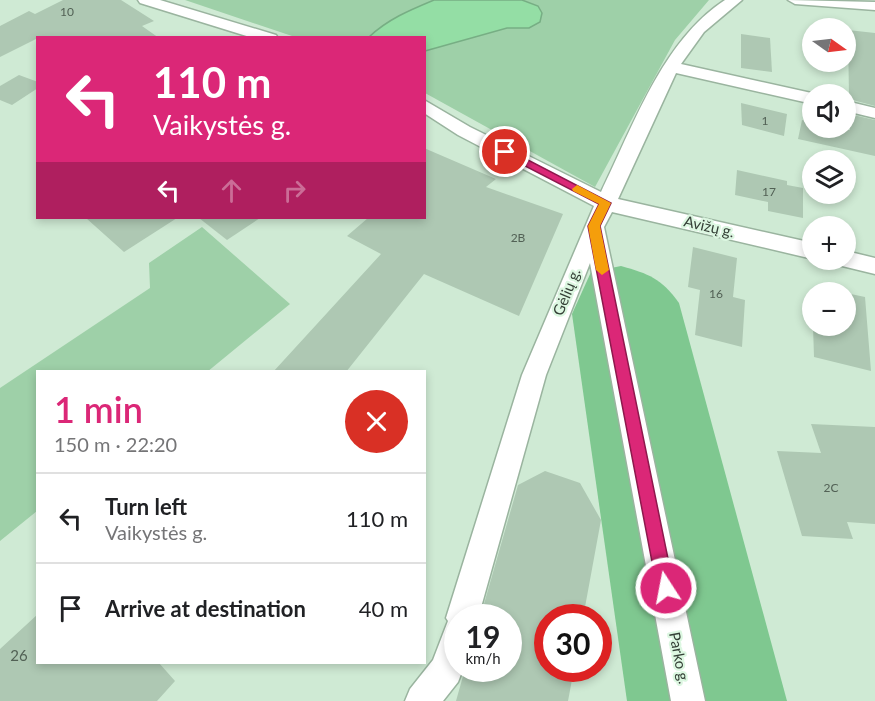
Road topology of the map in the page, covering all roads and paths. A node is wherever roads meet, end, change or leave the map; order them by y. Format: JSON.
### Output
{"nodes":[{"id":1,"x":145,"y":0,"type":"edge"},
{"id":2,"x":735,"y":0,"type":"edge"},
{"id":3,"x":795,"y":0,"type":"edge"},
{"id":4,"x":875,"y":6,"type":"edge"},
{"id":5,"x":263,"y":36,"type":"edge"},
{"id":6,"x":671,"y":66,"type":"junction"},
{"id":7,"x":802,"y":96,"type":"edge"},
{"id":8,"x":426,"y":106,"type":"edge"},
{"id":9,"x":856,"y":108,"type":"edge"},
{"id":10,"x":875,"y":113,"type":"edge"},
{"id":11,"x":599,"y":215,"type":"junction"},
{"id":12,"x":802,"y":249,"type":"edge"},
{"id":13,"x":856,"y":261,"type":"edge"},
{"id":14,"x":875,"y":266,"type":"edge"},
{"id":15,"x":466,"y":604,"type":"edge"},
{"id":16,"x":444,"y":673,"type":"edge"},
{"id":17,"x":422,"y":701,"type":"edge"},
{"id":18,"x":688,"y":701,"type":"edge"}],
"edges":[{"from":1,"to":5,"type":"street"},
{"from":2,"to":6,"type":"street","name":"Gėlių g."},
{"from":3,"to":4,"type":"street"},
{"from":6,"to":7,"type":"street"},
{"from":6,"to":11,"type":"street","name":"Gėlių g."},
{"from":8,"to":11,"type":"street","name":"Avižų g."},
{"from":9,"to":10,"type":"street"},
{"from":11,"to":12,"type":"street","name":"Avižų g."},
{"from":11,"to":15,"type":"street","name":"Gėlių g."},
{"from":11,"to":18,"type":"street","name":"Parko g."},
{"from":13,"to":14,"type":"street"},
{"from":16,"to":17,"type":"street"}]}
